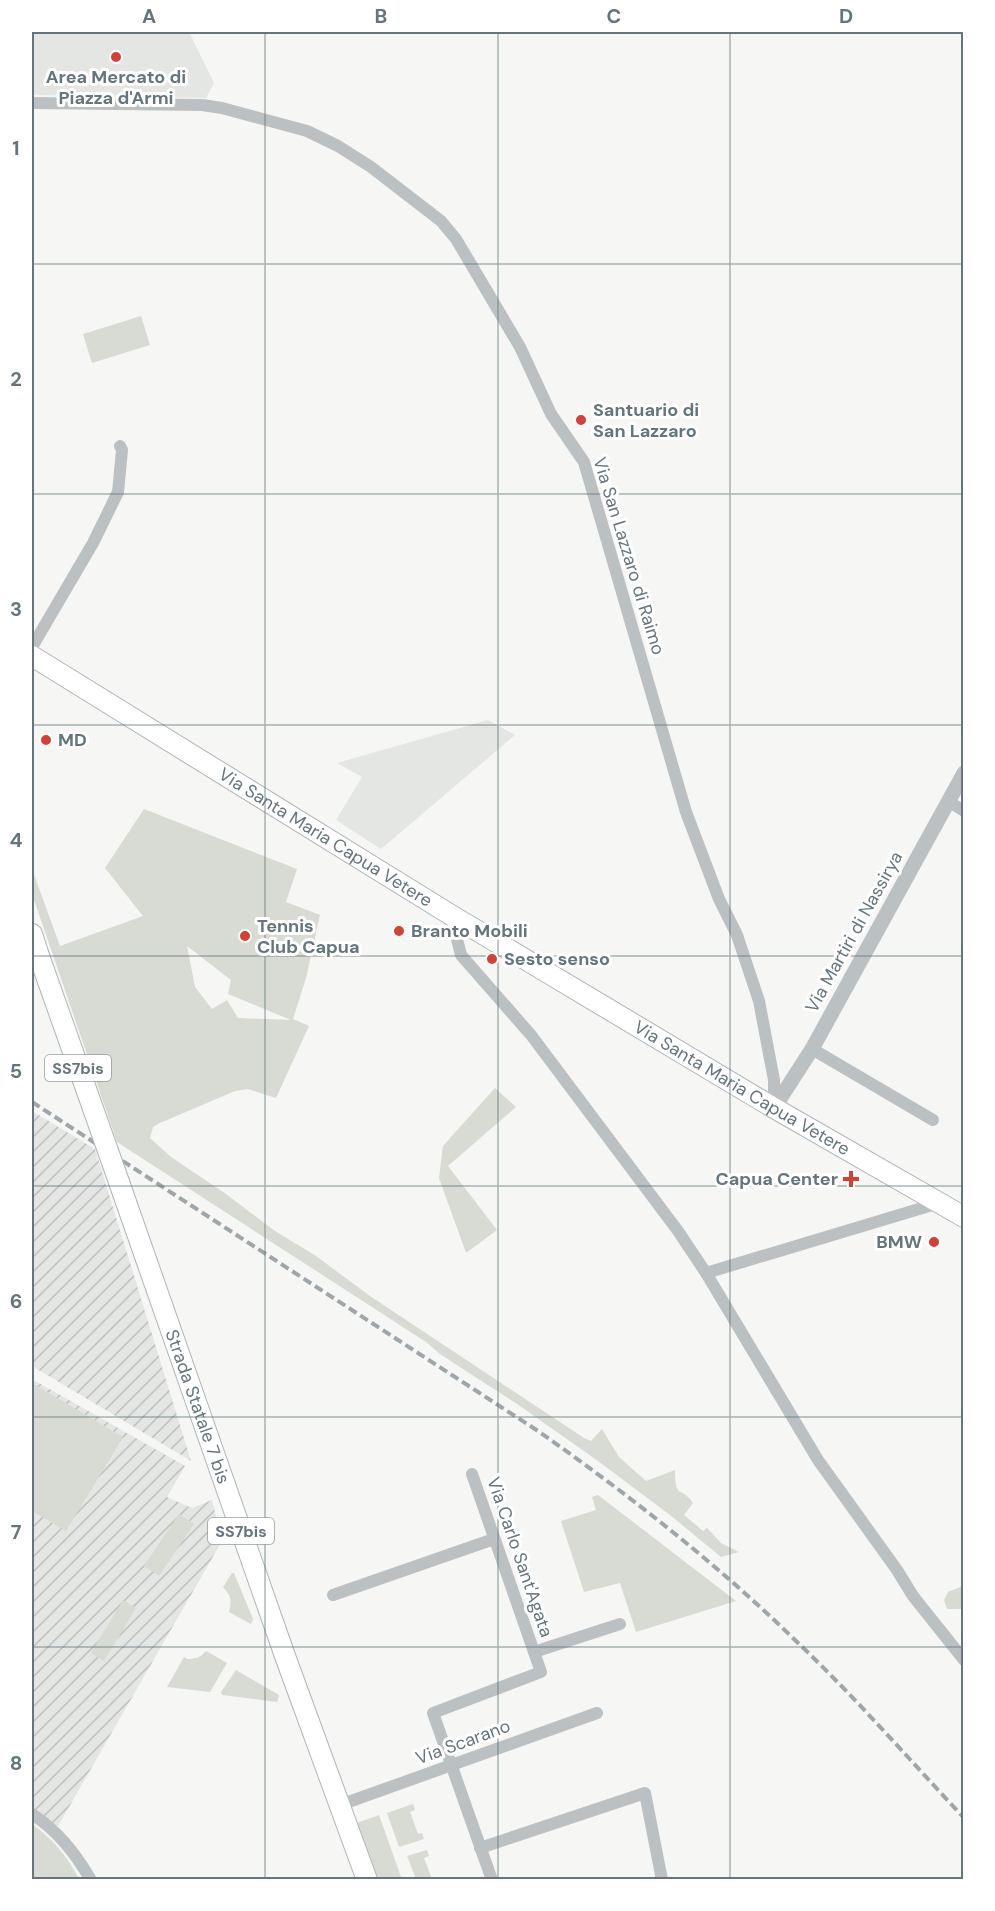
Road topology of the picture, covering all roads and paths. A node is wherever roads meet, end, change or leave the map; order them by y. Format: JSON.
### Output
{"nodes":[{"id":1,"x":32,"y":103,"type":"edge"},
{"id":2,"x":120,"y":446,"type":"dead end"},
{"id":3,"x":32,"y":647,"type":"edge"},
{"id":4,"x":32,"y":656,"type":"edge"},
{"id":5,"x":963,"y":773,"type":"edge"},
{"id":6,"x":948,"y":801,"type":"junction"},
{"id":7,"x":963,"y":811,"type":"edge"},
{"id":8,"x":451,"y":915,"type":"junction"},
{"id":9,"x":32,"y":934,"type":"edge"},
{"id":10,"x":812,"y":1049,"type":"junction"},
{"id":11,"x":774,"y":1107,"type":"junction"},
{"id":12,"x":933,"y":1120,"type":"dead end"},
{"id":13,"x":939,"y":1203,"type":"junction"},
{"id":14,"x":963,"y":1217,"type":"edge"},
{"id":15,"x":706,"y":1273,"type":"junction"},
{"id":16,"x":472,"y":1474,"type":"dead end"},
{"id":17,"x":494,"y":1539,"type":"junction"},
{"id":18,"x":333,"y":1594,"type":"dead end"},
{"id":19,"x":620,"y":1624,"type":"dead end"},
{"id":20,"x":534,"y":1652,"type":"junction"},
{"id":21,"x":963,"y":1660,"type":"edge"},
{"id":22,"x":597,"y":1713,"type":"dead end"},
{"id":23,"x":450,"y":1766,"type":"junction"},
{"id":24,"x":340,"y":1805,"type":"junction"},
{"id":25,"x":32,"y":1814,"type":"edge"},
{"id":26,"x":480,"y":1848,"type":"junction"},
{"id":27,"x":91,"y":1880,"type":"edge"},
{"id":28,"x":367,"y":1880,"type":"edge"},
{"id":29,"x":492,"y":1880,"type":"edge"},
{"id":30,"x":662,"y":1880,"type":"edge"}],
"edges":[{"from":1,"to":11,"type":"street","name":"Via San Lazzaro di Raimo"},
{"from":2,"to":3,"type":"street"},
{"from":4,"to":8,"type":"main road","name":"Via Santa Maria Capua Vetere"},
{"from":5,"to":6,"type":"street","name":"Via Martiri di Nassirya"},
{"from":6,"to":7,"type":"street"},
{"from":6,"to":10,"type":"street","name":"Via Martiri di Nassirya"},
{"from":8,"to":11,"type":"main road","name":"Via Santa Maria Capua Vetere"},
{"from":8,"to":15,"type":"street"},
{"from":9,"to":24,"type":"main road","name":"Strada Statale 7 bis","number":"SS7bis","bridge":true},
{"from":10,"to":11,"type":"street","name":"Via Martiri di Nassirya"},
{"from":10,"to":12,"type":"street"},
{"from":11,"to":13,"type":"main road","name":"Via Santa Maria Capua Vetere"},
{"from":13,"to":14,"type":"main road","name":"Via Santa Maria Capua Vetere"},
{"from":13,"to":15,"type":"street"},
{"from":15,"to":21,"type":"street"},
{"from":16,"to":17,"type":"street","name":"Via Carlo Sant'Agata"},
{"from":17,"to":18,"type":"street"},
{"from":17,"to":20,"type":"street","name":"Via Carlo Sant'Agata"},
{"from":19,"to":20,"type":"street","name":"Via Carlo Sant'Agata"},
{"from":20,"to":23,"type":"street","name":"Via Carlo Sant'Agata"},
{"from":22,"to":23,"type":"street","name":"Via Scarano"},
{"from":23,"to":24,"type":"street","name":"Via Scarano"},
{"from":23,"to":26,"type":"street","name":"Via Carlo Sant'Agata"},
{"from":24,"to":28,"type":"main road","name":"Strada Statale 7 bis","number":"SS7bis"},
{"from":25,"to":27,"type":"street"},
{"from":26,"to":29,"type":"street","name":"Via Carlo Sant'Agata"},
{"from":26,"to":30,"type":"street"}]}
